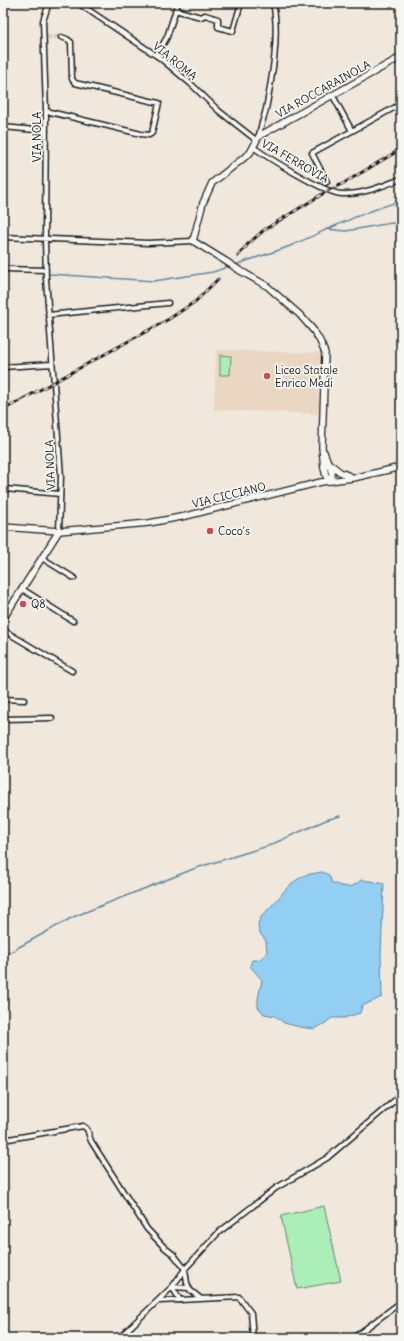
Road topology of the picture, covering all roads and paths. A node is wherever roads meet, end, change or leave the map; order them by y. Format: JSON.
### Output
{"nodes":[{"id":1,"x":49,"y":3,"type":"edge"},
{"id":2,"x":78,"y":3,"type":"edge"},
{"id":3,"x":178,"y":3,"type":"edge"},
{"id":4,"x":242,"y":3,"type":"edge"},
{"id":5,"x":273,"y":3,"type":"edge"},
{"id":6,"x":175,"y":10,"type":"junction"},
{"id":7,"x":61,"y":37,"type":"dead end"},
{"id":8,"x":157,"y":56,"type":"junction"},
{"id":9,"x":401,"y":57,"type":"edge"},
{"id":10,"x":333,"y":96,"type":"junction"},
{"id":11,"x":401,"y":104,"type":"edge"},
{"id":12,"x":46,"y":111,"type":"junction"},
{"id":13,"x":3,"y":127,"type":"edge"},
{"id":14,"x":352,"y":131,"type":"junction"},
{"id":15,"x":46,"y":132,"type":"junction"},
{"id":16,"x":258,"y":138,"type":"junction"},
{"id":17,"x":253,"y":147,"type":"junction"},
{"id":18,"x":401,"y":180,"type":"edge"},
{"id":19,"x":327,"y":182,"type":"dead end"},
{"id":20,"x":3,"y":237,"type":"edge"},
{"id":21,"x":45,"y":239,"type":"junction"},
{"id":22,"x":193,"y":242,"type":"junction"},
{"id":23,"x":3,"y":269,"type":"edge"},
{"id":24,"x":46,"y":271,"type":"junction"},
{"id":25,"x":168,"y":303,"type":"dead end"},
{"id":26,"x":48,"y":315,"type":"junction"},
{"id":27,"x":52,"y":364,"type":"junction"},
{"id":28,"x":3,"y":367,"type":"edge"},
{"id":29,"x":322,"y":447,"type":"junction"},
{"id":30,"x":328,"y":463,"type":"junction"},
{"id":31,"x":401,"y":467,"type":"edge"},
{"id":32,"x":324,"y":468,"type":"junction"},
{"id":33,"x":353,"y":478,"type":"junction"},
{"id":34,"x":330,"y":481,"type":"junction"},
{"id":35,"x":321,"y":482,"type":"junction"},
{"id":36,"x":5,"y":489,"type":"dead end"},
{"id":37,"x":60,"y":494,"type":"junction"},
{"id":38,"x":3,"y":527,"type":"edge"},
{"id":39,"x":60,"y":531,"type":"junction"},
{"id":40,"x":42,"y":558,"type":"junction"},
{"id":41,"x":74,"y":578,"type":"dead end"},
{"id":42,"x":22,"y":589,"type":"junction"},
{"id":43,"x":3,"y":619,"type":"edge"},
{"id":44,"x":73,"y":621,"type":"dead end"},
{"id":45,"x":3,"y":630,"type":"edge"},
{"id":46,"x":72,"y":671,"type":"dead end"},
{"id":47,"x":3,"y":700,"type":"edge"},
{"id":48,"x":24,"y":700,"type":"dead end"},
{"id":49,"x":52,"y":718,"type":"dead end"},
{"id":50,"x":3,"y":719,"type":"edge"},
{"id":51,"x":401,"y":1094,"type":"edge"},
{"id":52,"x":3,"y":1140,"type":"edge"},
{"id":53,"x":185,"y":1268,"type":"junction"},
{"id":54,"x":172,"y":1287,"type":"junction"},
{"id":55,"x":189,"y":1288,"type":"junction"},
{"id":56,"x":200,"y":1298,"type":"junction"},
{"id":57,"x":180,"y":1300,"type":"junction"},
{"id":58,"x":159,"y":1301,"type":"junction"},
{"id":59,"x":401,"y":1302,"type":"edge"},
{"id":60,"x":119,"y":1338,"type":"edge"},
{"id":61,"x":253,"y":1338,"type":"edge"},
{"id":62,"x":353,"y":1338,"type":"edge"}],
"edges":[{"from":1,"to":12,"type":"street","name":"VIA NOLA"},
{"from":2,"to":8,"type":"street","name":"VIA ROMA"},
{"from":3,"to":6,"type":"street"},
{"from":4,"to":6,"type":"street"},
{"from":5,"to":16,"type":"street"},
{"from":6,"to":8,"type":"street"},
{"from":7,"to":12,"type":"street"},
{"from":8,"to":16,"type":"street","name":"VIA ROMA"},
{"from":9,"to":10,"type":"street","name":"VIA ROCCARAINOLA"},
{"from":10,"to":14,"type":"street"},
{"from":10,"to":16,"type":"street","name":"VIA ROCCARAINOLA"},
{"from":11,"to":14,"type":"street"},
{"from":12,"to":15,"type":"street","name":"VIA NOLA"},
{"from":13,"to":15,"type":"street"},
{"from":14,"to":19,"type":"street"},
{"from":15,"to":21,"type":"street","name":"VIA NOLA"},
{"from":16,"to":17,"type":"street"},
{"from":17,"to":18,"type":"street","name":"VIA FERROVIA"},
{"from":17,"to":22,"type":"street"},
{"from":20,"to":21,"type":"street"},
{"from":21,"to":22,"type":"street"},
{"from":21,"to":24,"type":"street","name":"VIA NOLA"},
{"from":22,"to":29,"type":"street","bridge":true},
{"from":23,"to":24,"type":"street"},
{"from":24,"to":26,"type":"street","name":"VIA NOLA"},
{"from":25,"to":26,"type":"street"},
{"from":26,"to":27,"type":"street","name":"VIA NOLA"},
{"from":27,"to":28,"type":"street"},
{"from":27,"to":37,"type":"street","name":"VIA NOLA"},
{"from":29,"to":30,"type":"street"},
{"from":29,"to":32,"type":"street"},
{"from":30,"to":33,"type":"street"},
{"from":30,"to":34,"type":"street"},
{"from":31,"to":33,"type":"street","name":"VIA CICCIANO"},
{"from":32,"to":34,"type":"street"},
{"from":32,"to":35,"type":"street"},
{"from":33,"to":34,"type":"street","name":"VIA CICCIANO"},
{"from":34,"to":35,"type":"street","name":"VIA CICCIANO"},
{"from":35,"to":39,"type":"street","name":"VIA CICCIANO"},
{"from":36,"to":37,"type":"street"},
{"from":37,"to":39,"type":"street","name":"VIA NOLA"},
{"from":38,"to":39,"type":"street","name":"VIA CICCIANO"},
{"from":39,"to":40,"type":"street"},
{"from":40,"to":41,"type":"street"},
{"from":40,"to":42,"type":"street"},
{"from":42,"to":43,"type":"street"},
{"from":42,"to":44,"type":"street"},
{"from":45,"to":46,"type":"street"},
{"from":47,"to":48,"type":"street"},
{"from":49,"to":50,"type":"street"},
{"from":51,"to":53,"type":"street"},
{"from":52,"to":53,"type":"street"},
{"from":53,"to":54,"type":"street"},
{"from":53,"to":55,"type":"street"},
{"from":54,"to":55,"type":"street"},
{"from":54,"to":57,"type":"street"},
{"from":54,"to":58,"type":"street"},
{"from":55,"to":56,"type":"street"},
{"from":56,"to":57,"type":"street"},
{"from":56,"to":61,"type":"street"},
{"from":57,"to":58,"type":"street"},
{"from":58,"to":60,"type":"street"},
{"from":59,"to":62,"type":"street"}]}
